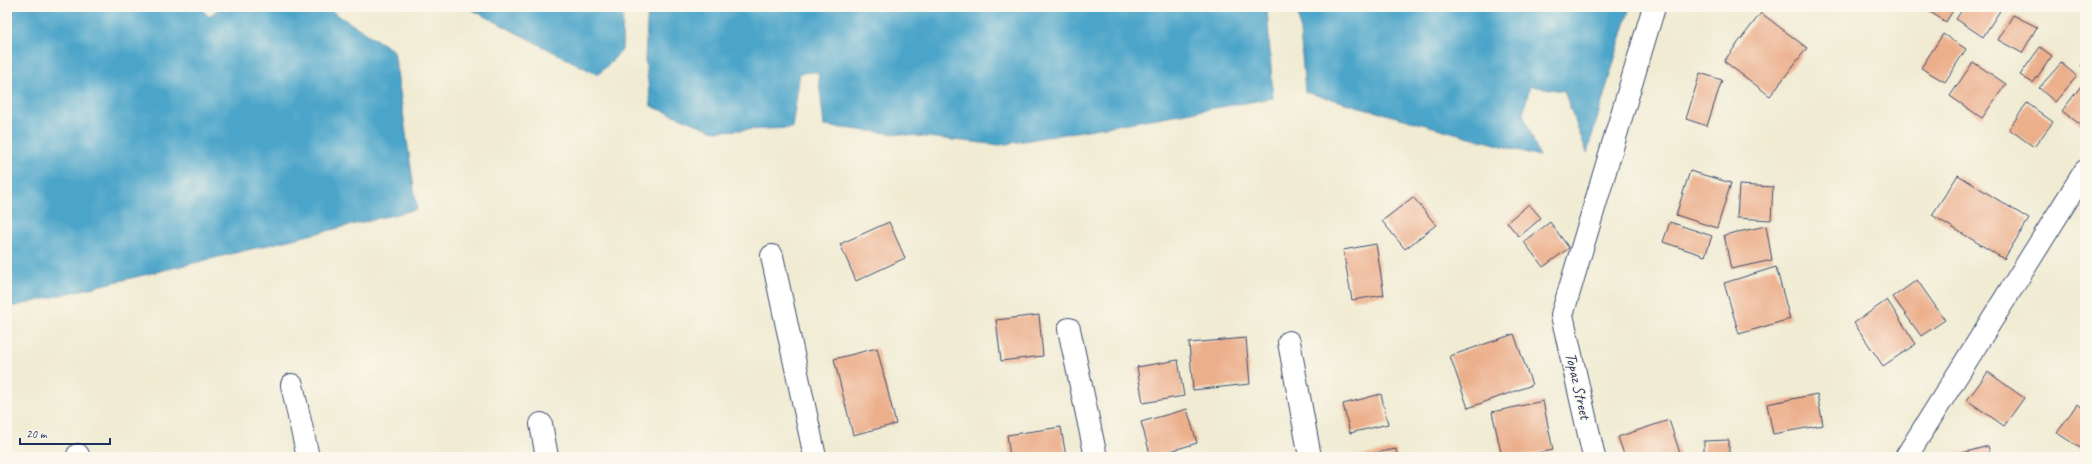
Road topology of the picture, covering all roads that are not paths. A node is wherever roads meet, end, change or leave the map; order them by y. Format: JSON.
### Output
{"nodes":[{"id":1,"x":1654,"y":7,"type":"edge"},
{"id":2,"x":2085,"y":171,"type":"edge"},
{"id":3,"x":772,"y":256,"type":"dead end"},
{"id":4,"x":1068,"y":329,"type":"dead end"},
{"id":5,"x":1289,"y":342,"type":"dead end"},
{"id":6,"x":292,"y":384,"type":"dead end"},
{"id":7,"x":542,"y":424,"type":"dead end"},
{"id":8,"x":308,"y":457,"type":"edge"},
{"id":9,"x":547,"y":457,"type":"edge"},
{"id":10,"x":815,"y":457,"type":"edge"},
{"id":11,"x":1096,"y":457,"type":"edge"},
{"id":12,"x":1310,"y":457,"type":"edge"},
{"id":13,"x":1594,"y":457,"type":"edge"},
{"id":14,"x":1906,"y":457,"type":"edge"}],
"edges":[{"from":1,"to":13,"type":"street","name":"Topaz Street"},
{"from":2,"to":14,"type":"street"},
{"from":3,"to":10,"type":"street"},
{"from":4,"to":11,"type":"street"},
{"from":5,"to":12,"type":"street"},
{"from":6,"to":8,"type":"street"},
{"from":7,"to":9,"type":"street"}]}
